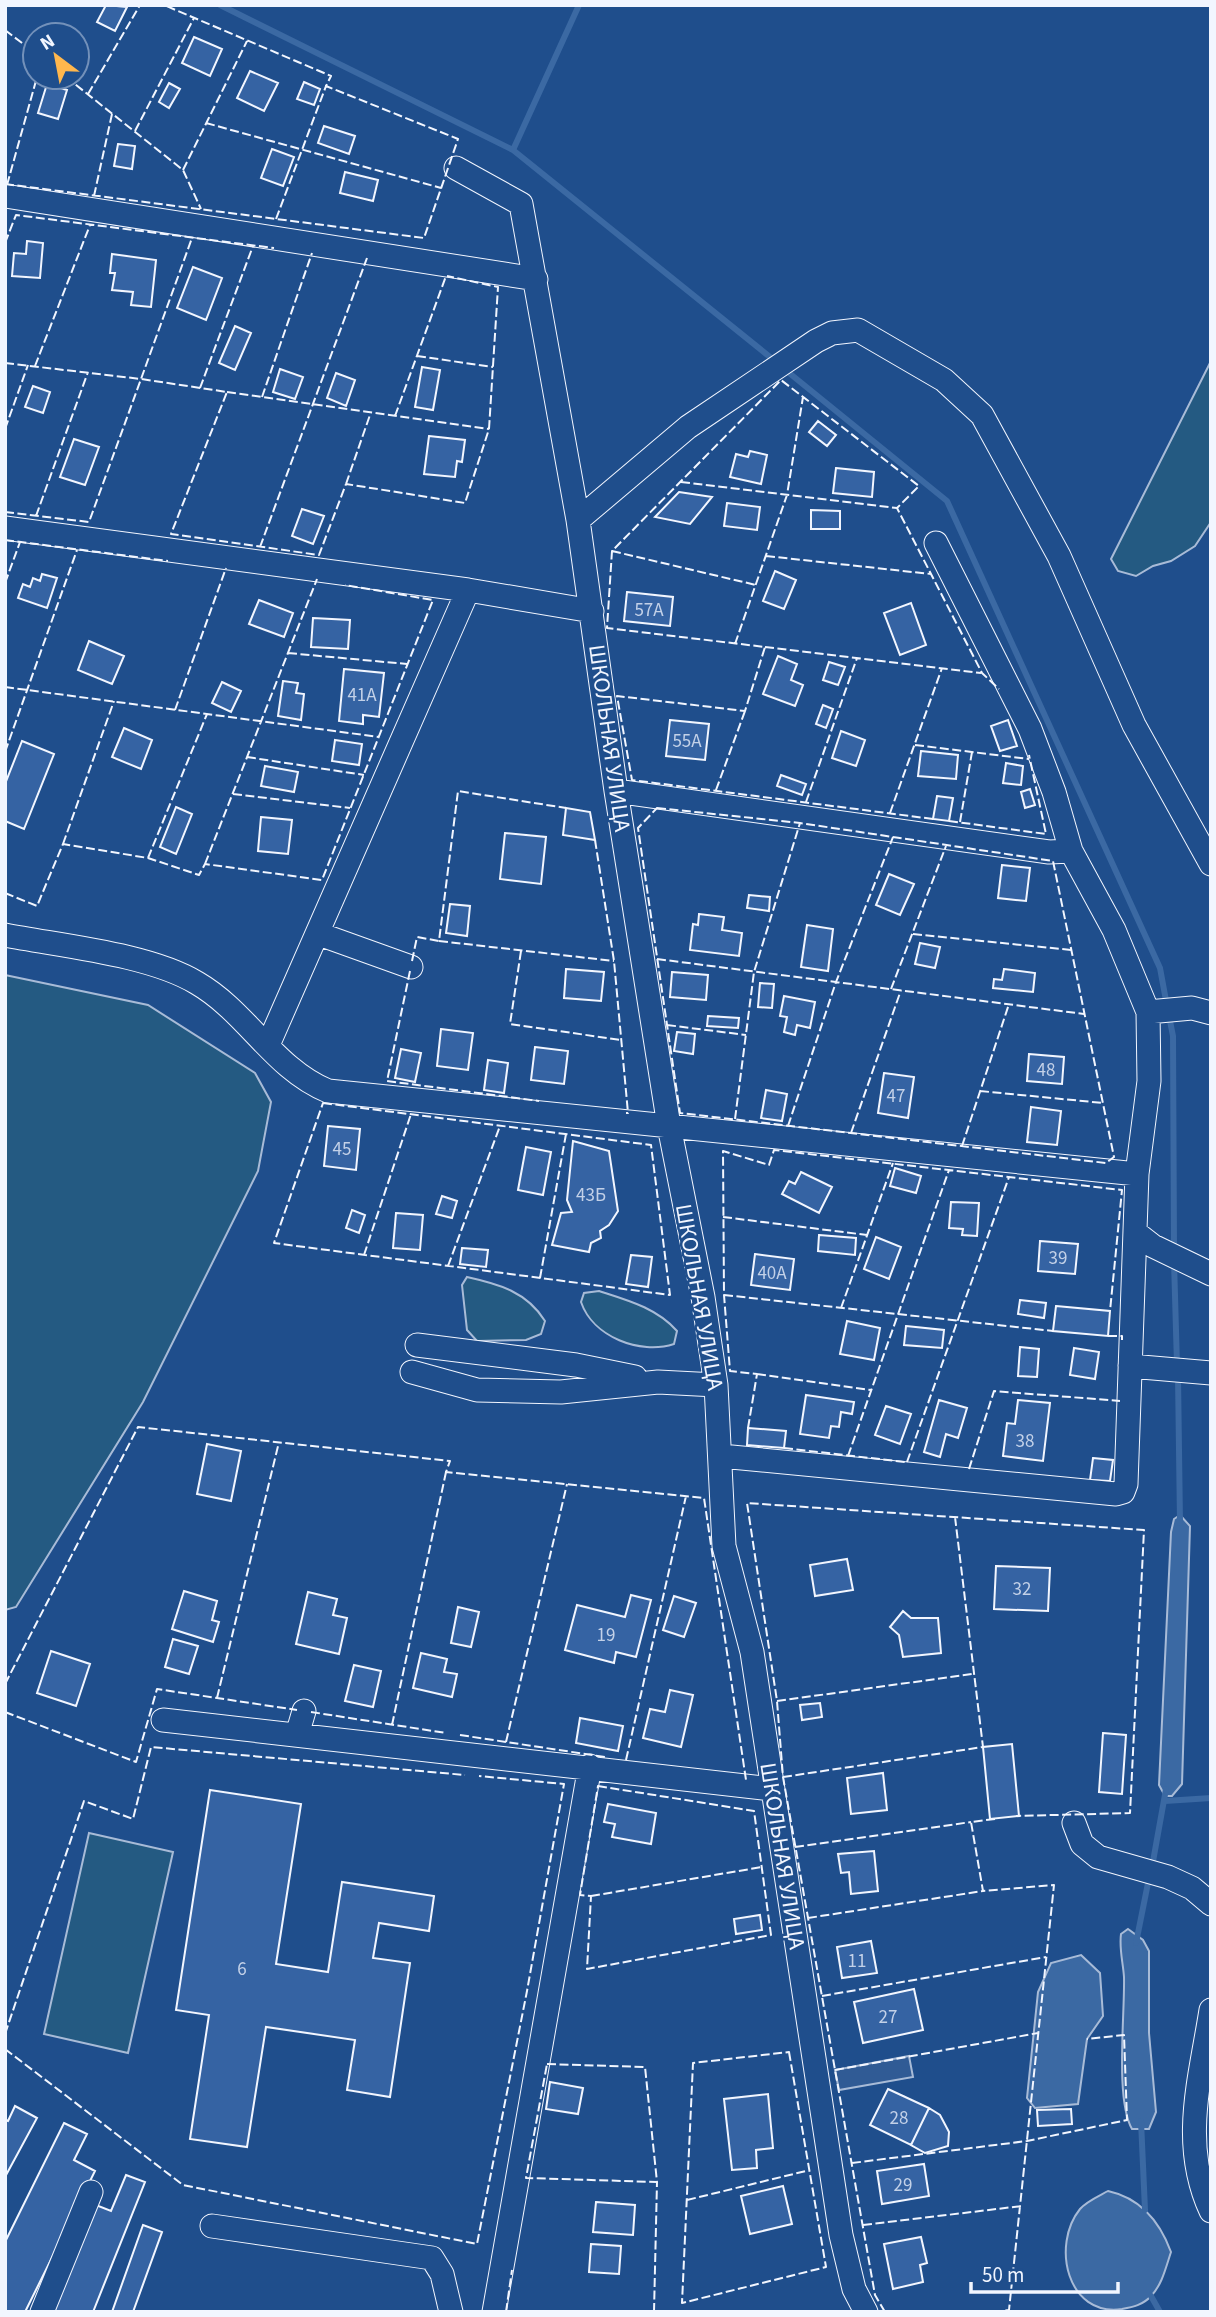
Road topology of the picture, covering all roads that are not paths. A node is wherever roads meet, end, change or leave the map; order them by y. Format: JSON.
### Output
{"nodes":[{"id":1,"x":456,"y":168,"type":"dead end"},
{"id":2,"x":5,"y":196,"type":"edge"},
{"id":3,"x":536,"y":279,"type":"junction"},
{"id":4,"x":578,"y":520,"type":"junction"},
{"id":5,"x":5,"y":528,"type":"edge"},
{"id":6,"x":936,"y":543,"type":"dead end"},
{"id":7,"x":468,"y":590,"type":"junction"},
{"id":8,"x":592,"y":611,"type":"junction"},
{"id":9,"x":616,"y":791,"type":"junction"},
{"id":10,"x":1071,"y":852,"type":"junction"},
{"id":11,"x":1211,"y":864,"type":"edge"},
{"id":12,"x":319,"y":934,"type":"junction"},
{"id":13,"x":5,"y":935,"type":"edge"},
{"id":14,"x":411,"y":967,"type":"dead end"},
{"id":15,"x":1148,"y":1012,"type":"junction"},
{"id":16,"x":1211,"y":1013,"type":"edge"},
{"id":17,"x":268,"y":1045,"type":"junction"},
{"id":18,"x":669,"y":1126,"type":"junction"},
{"id":19,"x":1137,"y":1174,"type":"junction"},
{"id":20,"x":1135,"y":1232,"type":"junction"},
{"id":21,"x":1211,"y":1274,"type":"edge"},
{"id":22,"x":417,"y":1345,"type":"dead end"},
{"id":23,"x":1130,"y":1366,"type":"junction"},
{"id":24,"x":412,"y":1372,"type":"dead end"},
{"id":25,"x":1211,"y":1373,"type":"edge"},
{"id":26,"x":658,"y":1382,"type":"junction"},
{"id":27,"x":716,"y":1385,"type":"junction"},
{"id":28,"x":721,"y":1455,"type":"junction"},
{"id":29,"x":304,"y":1711,"type":"dead end"},
{"id":30,"x":163,"y":1720,"type":"dead end"},
{"id":31,"x":297,"y":1735,"type":"junction"},
{"id":32,"x":590,"y":1766,"type":"junction"},
{"id":33,"x":772,"y":1789,"type":"junction"},
{"id":34,"x":1074,"y":1823,"type":"dead end"},
{"id":35,"x":1211,"y":1904,"type":"edge"},
{"id":36,"x":1211,"y":2010,"type":"edge"},
{"id":37,"x":91,"y":2192,"type":"dead end"},
{"id":38,"x":1211,"y":2211,"type":"edge"},
{"id":39,"x":212,"y":2226,"type":"dead end"},
{"id":40,"x":42,"y":2312,"type":"edge"},
{"id":41,"x":451,"y":2312,"type":"edge"},
{"id":42,"x":494,"y":2312,"type":"edge"},
{"id":43,"x":866,"y":2312,"type":"edge"}],
"edges":[{"from":1,"to":3,"type":"street","name":"ШКОЛЬНАЯ УЛИЦА"},
{"from":2,"to":3,"type":"street"},
{"from":3,"to":4,"type":"street","name":"ШКОЛЬНАЯ УЛИЦА"},
{"from":4,"to":8,"type":"street","name":"ШКОЛЬНАЯ УЛИЦА"},
{"from":4,"to":11,"type":"street"},
{"from":5,"to":7,"type":"street"},
{"from":6,"to":10,"type":"street"},
{"from":7,"to":8,"type":"street"},
{"from":7,"to":12,"type":"street"},
{"from":8,"to":9,"type":"street","name":"ШКОЛЬНАЯ УЛИЦА"},
{"from":9,"to":10,"type":"street"},
{"from":9,"to":18,"type":"street","name":"ШКОЛЬНАЯ УЛИЦА"},
{"from":10,"to":15,"type":"street"},
{"from":12,"to":14,"type":"street"},
{"from":12,"to":17,"type":"street"},
{"from":13,"to":17,"type":"street"},
{"from":15,"to":16,"type":"street"},
{"from":15,"to":19,"type":"street"},
{"from":17,"to":18,"type":"street"},
{"from":18,"to":19,"type":"street"},
{"from":18,"to":27,"type":"street","name":"ШКОЛЬНАЯ УЛИЦА"},
{"from":19,"to":20,"type":"street"},
{"from":20,"to":21,"type":"street"},
{"from":20,"to":23,"type":"street"},
{"from":22,"to":26,"type":"street"},
{"from":23,"to":25,"type":"street"},
{"from":23,"to":28,"type":"street"},
{"from":24,"to":26,"type":"street"},
{"from":26,"to":27,"type":"street"},
{"from":27,"to":28,"type":"street","name":"ШКОЛЬНАЯ УЛИЦА"},
{"from":28,"to":33,"type":"street","name":"ШКОЛЬНАЯ УЛИЦА"},
{"from":29,"to":31,"type":"street"},
{"from":30,"to":31,"type":"street"},
{"from":31,"to":32,"type":"street"},
{"from":32,"to":33,"type":"street"},
{"from":32,"to":42,"type":"street"},
{"from":33,"to":43,"type":"street","name":"ШКОЛЬНАЯ УЛИЦА"},
{"from":34,"to":35,"type":"street"},
{"from":36,"to":38,"type":"street"},
{"from":37,"to":40,"type":"street"},
{"from":39,"to":41,"type":"street"}]}
